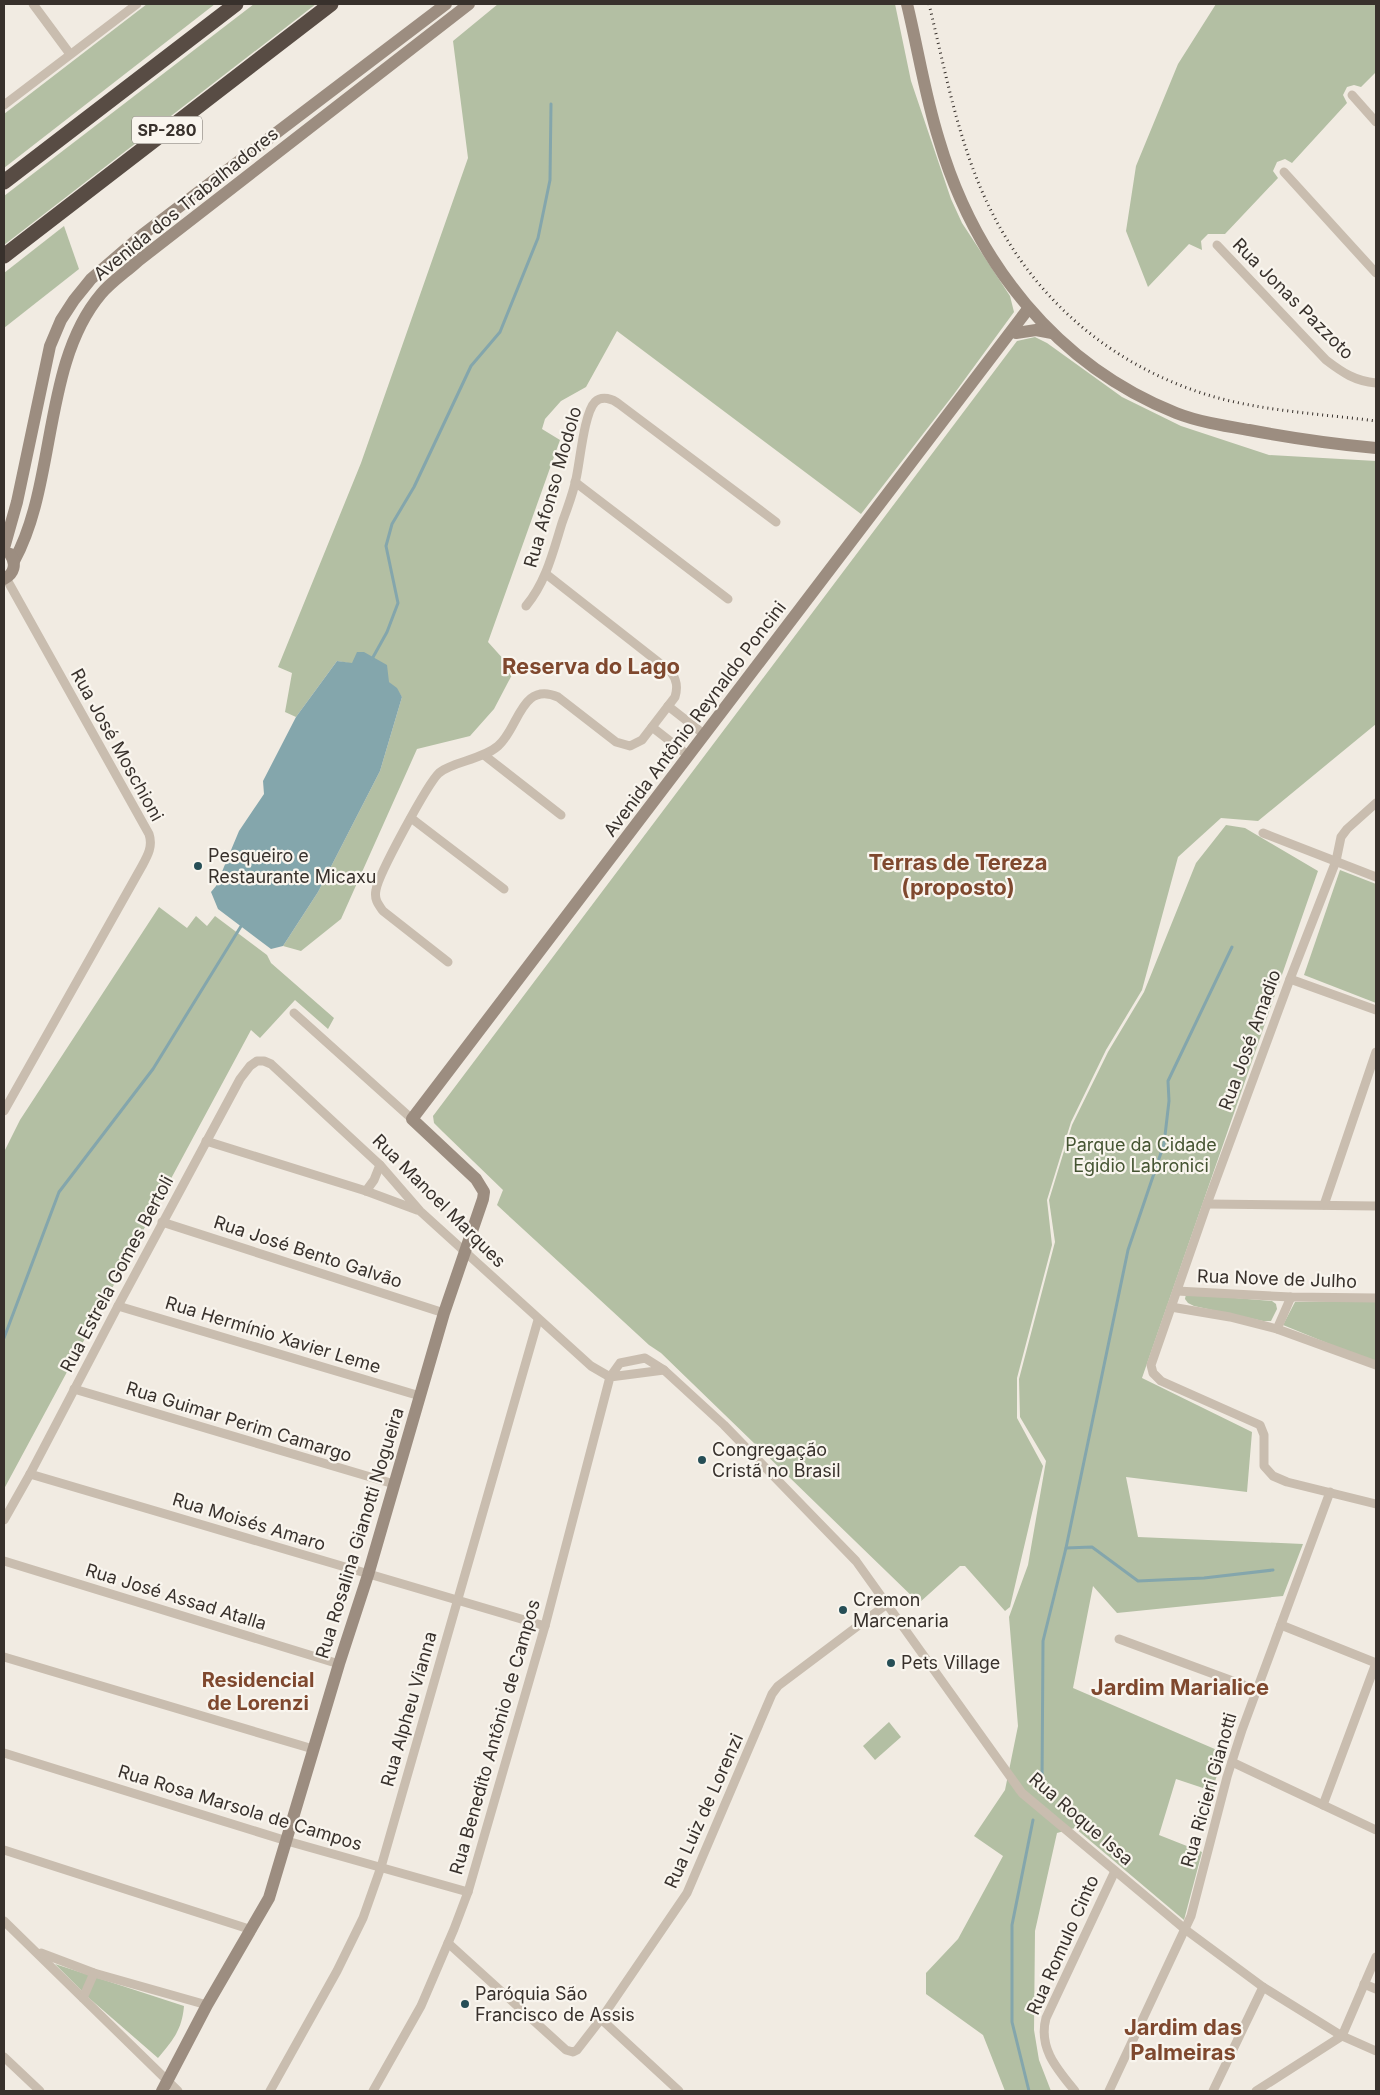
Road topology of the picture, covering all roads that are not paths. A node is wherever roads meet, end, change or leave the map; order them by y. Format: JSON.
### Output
{"nodes":[{"id":1,"x":33,"y":4,"type":"edge"},
{"id":2,"x":136,"y":4,"type":"edge"},
{"id":3,"x":236,"y":4,"type":"edge"},
{"id":4,"x":330,"y":4,"type":"edge"},
{"id":5,"x":446,"y":4,"type":"edge"},
{"id":6,"x":469,"y":4,"type":"edge"},
{"id":7,"x":907,"y":4,"type":"edge"},
{"id":8,"x":70,"y":54,"type":"junction"},
{"id":9,"x":343,"y":82,"type":"junction"},
{"id":10,"x":351,"y":95,"type":"junction"},
{"id":11,"x":1352,"y":96,"type":"dead end"},
{"id":12,"x":4,"y":105,"type":"edge"},
{"id":13,"x":1376,"y":122,"type":"edge"},
{"id":14,"x":1284,"y":172,"type":"dead end"},
{"id":15,"x":4,"y":182,"type":"edge"},
{"id":16,"x":1217,"y":245,"type":"dead end"},
{"id":17,"x":4,"y":256,"type":"edge"},
{"id":18,"x":1376,"y":273,"type":"edge"},
{"id":19,"x":1016,"y":294,"type":"junction"},
{"id":20,"x":1031,"y":311,"type":"junction"},
{"id":21,"x":1016,"y":327,"type":"junction"},
{"id":22,"x":1052,"y":333,"type":"junction"},
{"id":23,"x":1376,"y":383,"type":"edge"},
{"id":24,"x":1376,"y":448,"type":"edge"},
{"id":25,"x":575,"y":482,"type":"junction"},
{"id":26,"x":776,"y":522,"type":"dead end"},
{"id":27,"x":4,"y":549,"type":"edge"},
{"id":28,"x":14,"y":561,"type":"junction"},
{"id":29,"x":546,"y":574,"type":"junction"},
{"id":30,"x":5,"y":578,"type":"edge"},
{"id":31,"x":728,"y":599,"type":"dead end"},
{"id":32,"x":526,"y":606,"type":"dead end"},
{"id":33,"x":668,"y":706,"type":"junction"},
{"id":34,"x":652,"y":727,"type":"junction"},
{"id":35,"x":705,"y":735,"type":"junction"},
{"id":36,"x":484,"y":755,"type":"junction"},
{"id":37,"x":689,"y":756,"type":"junction"},
{"id":38,"x":1376,"y":803,"type":"edge"},
{"id":39,"x":561,"y":815,"type":"dead end"},
{"id":40,"x":412,"y":818,"type":"junction"},
{"id":41,"x":1263,"y":834,"type":"dead end"},
{"id":42,"x":1336,"y":862,"type":"junction"},
{"id":43,"x":1376,"y":877,"type":"edge"},
{"id":44,"x":504,"y":888,"type":"dead end"},
{"id":45,"x":448,"y":962,"type":"dead end"},
{"id":46,"x":1290,"y":979,"type":"junction"},
{"id":47,"x":1376,"y":1010,"type":"edge"},
{"id":48,"x":294,"y":1013,"type":"dead end"},
{"id":49,"x":1376,"y":1052,"type":"edge"},
{"id":50,"x":271,"y":1064,"type":"joint"},
{"id":51,"x":4,"y":1111,"type":"edge"},
{"id":52,"x":412,"y":1119,"type":"junction"},
{"id":53,"x":206,"y":1141,"type":"junction"},
{"id":54,"x":380,"y":1166,"type":"junction"},
{"id":55,"x":366,"y":1191,"type":"junction"},
{"id":56,"x":1207,"y":1204,"type":"junction"},
{"id":57,"x":1324,"y":1205,"type":"junction"},
{"id":58,"x":1376,"y":1206,"type":"edge"},
{"id":59,"x":420,"y":1211,"type":"junction"},
{"id":60,"x":162,"y":1222,"type":"junction"},
{"id":61,"x":466,"y":1253,"type":"junction"},
{"id":62,"x":1177,"y":1291,"type":"junction"},
{"id":63,"x":1291,"y":1297,"type":"junction"},
{"id":64,"x":1376,"y":1298,"type":"edge"},
{"id":65,"x":118,"y":1306,"type":"junction"},
{"id":66,"x":1172,"y":1306,"type":"junction"},
{"id":67,"x":444,"y":1313,"type":"junction"},
{"id":68,"x":538,"y":1320,"type":"junction"},
{"id":69,"x":1277,"y":1329,"type":"junction"},
{"id":70,"x":1376,"y":1365,"type":"edge"},
{"id":71,"x":664,"y":1370,"type":"junction"},
{"id":72,"x":610,"y":1377,"type":"junction"},
{"id":73,"x":74,"y":1390,"type":"junction"},
{"id":74,"x":420,"y":1396,"type":"junction"},
{"id":75,"x":30,"y":1474,"type":"junction"},
{"id":76,"x":394,"y":1484,"type":"junction"},
{"id":77,"x":1330,"y":1492,"type":"junction"},
{"id":78,"x":1376,"y":1504,"type":"edge"},
{"id":79,"x":4,"y":1520,"type":"edge"},
{"id":80,"x":4,"y":1561,"type":"edge"},
{"id":81,"x":368,"y":1575,"type":"junction"},
{"id":82,"x":458,"y":1601,"type":"junction"},
{"id":83,"x":887,"y":1604,"type":"junction"},
{"id":84,"x":1281,"y":1625,"type":"junction"},
{"id":85,"x":545,"y":1626,"type":"junction"},
{"id":86,"x":1118,"y":1639,"type":"dead end"},
{"id":87,"x":4,"y":1657,"type":"edge"},
{"id":88,"x":1376,"y":1663,"type":"edge"},
{"id":89,"x":339,"y":1664,"type":"junction"},
{"id":90,"x":1257,"y":1690,"type":"junction"},
{"id":91,"x":313,"y":1749,"type":"junction"},
{"id":92,"x":4,"y":1753,"type":"edge"},
{"id":93,"x":1232,"y":1762,"type":"junction"},
{"id":94,"x":1323,"y":1805,"type":"junction"},
{"id":95,"x":1376,"y":1830,"type":"edge"},
{"id":96,"x":287,"y":1841,"type":"junction"},
{"id":97,"x":4,"y":1850,"type":"edge"},
{"id":98,"x":381,"y":1867,"type":"junction"},
{"id":99,"x":1115,"y":1871,"type":"junction"},
{"id":100,"x":468,"y":1892,"type":"junction"},
{"id":101,"x":4,"y":1921,"type":"edge"},
{"id":102,"x":252,"y":1930,"type":"junction"},
{"id":103,"x":1186,"y":1930,"type":"junction"},
{"id":104,"x":448,"y":1943,"type":"junction"},
{"id":105,"x":38,"y":1952,"type":"junction"},
{"id":106,"x":1376,"y":1957,"type":"edge"},
{"id":107,"x":94,"y":1973,"type":"junction"},
{"id":108,"x":1364,"y":1984,"type":"junction"},
{"id":109,"x":1263,"y":1987,"type":"junction"},
{"id":110,"x":1376,"y":1989,"type":"edge"},
{"id":111,"x":82,"y":1998,"type":"junction"},
{"id":112,"x":207,"y":2005,"type":"junction"},
{"id":113,"x":601,"y":2020,"type":"junction"},
{"id":114,"x":1342,"y":2036,"type":"junction"},
{"id":115,"x":1376,"y":2052,"type":"edge"},
{"id":116,"x":4,"y":2057,"type":"edge"},
{"id":117,"x":165,"y":2086,"type":"edge"},
{"id":118,"x":40,"y":2091,"type":"edge"},
{"id":119,"x":178,"y":2091,"type":"edge"},
{"id":120,"x":270,"y":2091,"type":"edge"},
{"id":121,"x":373,"y":2091,"type":"edge"},
{"id":122,"x":679,"y":2091,"type":"edge"},
{"id":123,"x":1075,"y":2091,"type":"edge"},
{"id":124,"x":1109,"y":2091,"type":"edge"},
{"id":125,"x":1213,"y":2091,"type":"edge"},
{"id":126,"x":1256,"y":2091,"type":"edge"}],
"edges":[{"from":1,"to":8,"type":"street"},
{"from":2,"to":8,"type":"street"},
{"from":3,"to":15,"type":"highway","number":"SP-280"},
{"from":4,"to":17,"type":"highway","number":"SP-280"},
{"from":5,"to":9,"type":"street","name":"Avenida dos Trabalhadores"},
{"from":6,"to":10,"type":"street","name":"Avenida dos Trabalhadores"},
{"from":7,"to":19,"type":"street"},
{"from":8,"to":12,"type":"street"},
{"from":9,"to":10,"type":"street"},
{"from":9,"to":27,"type":"street","name":"Avenida dos Trabalhadores"},
{"from":10,"to":28,"type":"street","name":"Avenida dos Trabalhadores"},
{"from":11,"to":13,"type":"street"},
{"from":14,"to":18,"type":"street"},
{"from":16,"to":23,"type":"street","name":"Rua Jonas Pazzoto"},
{"from":19,"to":20,"type":"street"},
{"from":19,"to":21,"type":"street"},
{"from":20,"to":21,"type":"street","name":"Avenida Antônio Reynaldo Poncini"},
{"from":20,"to":22,"type":"street"},
{"from":21,"to":22,"type":"street"},
{"from":21,"to":35,"type":"street","name":"Avenida Antônio Reynaldo Poncini"},
{"from":22,"to":24,"type":"street"},
{"from":25,"to":26,"type":"street","name":"Rua Afonso Modolo"},
{"from":25,"to":29,"type":"street","name":"Rua Afonso Modolo"},
{"from":25,"to":31,"type":"street"},
{"from":27,"to":28,"type":"street"},
{"from":28,"to":30,"type":"street","name":"Avenida dos Trabalhadores"},
{"from":29,"to":32,"type":"street","name":"Rua Afonso Modolo"},
{"from":29,"to":33,"type":"street"},
{"from":30,"to":51,"type":"street","name":"Rua José Moschioni"},
{"from":33,"to":34,"type":"street"},
{"from":33,"to":35,"type":"street"},
{"from":34,"to":36,"type":"street"},
{"from":34,"to":37,"type":"street"},
{"from":35,"to":37,"type":"street","name":"Avenida Antônio Reynaldo Poncini"},
{"from":36,"to":39,"type":"street"},
{"from":36,"to":40,"type":"street"},
{"from":37,"to":52,"type":"street","name":"Avenida Antônio Reynaldo Poncini"},
{"from":38,"to":42,"type":"street","name":"Rua José Amadio"},
{"from":40,"to":44,"type":"street"},
{"from":40,"to":45,"type":"street"},
{"from":41,"to":42,"type":"street"},
{"from":42,"to":43,"type":"street"},
{"from":42,"to":46,"type":"street","name":"Rua José Amadio"},
{"from":46,"to":47,"type":"street"},
{"from":46,"to":56,"type":"street","name":"Rua José Amadio"},
{"from":48,"to":52,"type":"street"},
{"from":49,"to":57,"type":"street"},
{"from":50,"to":53,"type":"street","name":"Rua Estrela Gomes Bertoli"},
{"from":50,"to":54,"type":"street","name":"Rua Manoel Marques"},
{"from":52,"to":61,"type":"street","name":"Rua Rosalina Gianotti Nogueira"},
{"from":53,"to":55,"type":"street"},
{"from":53,"to":60,"type":"street","name":"Rua Estrela Gomes Bertoli"},
{"from":54,"to":55,"type":"street"},
{"from":54,"to":59,"type":"street","name":"Rua Manoel Marques"},
{"from":55,"to":59,"type":"street"},
{"from":56,"to":57,"type":"street"},
{"from":56,"to":62,"type":"street","name":"Rua José Amadio"},
{"from":57,"to":58,"type":"street"},
{"from":59,"to":61,"type":"street","name":"Rua Manoel Marques"},
{"from":60,"to":65,"type":"street","name":"Rua Estrela Gomes Bertoli"},
{"from":60,"to":67,"type":"street","name":"Rua José Bento Galvão"},
{"from":61,"to":67,"type":"street","name":"Rua Rosalina Gianotti Nogueira"},
{"from":61,"to":68,"type":"street","name":"Rua Manoel Marques"},
{"from":62,"to":63,"type":"street","name":"Rua Nove de Julho"},
{"from":62,"to":66,"type":"street","name":"Rua José Amadio"},
{"from":63,"to":64,"type":"street","name":"Rua Nove de Julho"},
{"from":63,"to":69,"type":"street"},
{"from":65,"to":73,"type":"street","name":"Rua Estrela Gomes Bertoli"},
{"from":65,"to":74,"type":"street","name":"Rua Hermínio Xavier Leme"},
{"from":66,"to":69,"type":"street"},
{"from":66,"to":77,"type":"street","name":"Rua José Amadio"},
{"from":67,"to":74,"type":"street","name":"Rua Rosalina Gianotti Nogueira"},
{"from":68,"to":72,"type":"street","name":"Rua Manoel Marques"},
{"from":68,"to":82,"type":"street","name":"Rua Alpheu Vianna"},
{"from":69,"to":70,"type":"street"},
{"from":71,"to":72,"type":"street"},
{"from":71,"to":72,"type":"street","name":"Rua Roque Issa"},
{"from":71,"to":83,"type":"street","name":"Rua Roque Issa"},
{"from":72,"to":85,"type":"street","name":"Rua Benedito Antônio de Campos"},
{"from":73,"to":75,"type":"street","name":"Rua Estrela Gomes Bertoli"},
{"from":73,"to":76,"type":"street","name":"Rua Guimar Perim Camargo"},
{"from":74,"to":76,"type":"street","name":"Rua Rosalina Gianotti Nogueira"},
{"from":75,"to":79,"type":"street","name":"Rua Estrela Gomes Bertoli"},
{"from":75,"to":81,"type":"street","name":"Rua Moisés Amaro"},
{"from":76,"to":81,"type":"street","name":"Rua Rosalina Gianotti Nogueira"},
{"from":77,"to":78,"type":"street"},
{"from":77,"to":84,"type":"street","name":"Rua Ricieri Gianotti"},
{"from":80,"to":89,"type":"street","name":"Rua José Assad Atalla"},
{"from":81,"to":82,"type":"street","name":"Rua Moisés Amaro"},
{"from":81,"to":89,"type":"street","name":"Rua Rosalina Gianotti Nogueira"},
{"from":82,"to":85,"type":"street","name":"Rua Moisés Amaro"},
{"from":82,"to":98,"type":"street","name":"Rua Alpheu Vianna"},
{"from":83,"to":99,"type":"street","name":"Rua Roque Issa"},
{"from":83,"to":113,"type":"street","name":"Rua Luiz de Lorenzi"},
{"from":84,"to":88,"type":"street"},
{"from":84,"to":90,"type":"street","name":"Rua Ricieri Gianotti"},
{"from":85,"to":100,"type":"street","name":"Rua Benedito Antônio de Campos"},
{"from":86,"to":90,"type":"street"},
{"from":87,"to":91,"type":"street"},
{"from":88,"to":94,"type":"street"},
{"from":89,"to":91,"type":"street","name":"Rua Rosalina Gianotti Nogueira"},
{"from":90,"to":93,"type":"street","name":"Rua Ricieri Gianotti"},
{"from":91,"to":96,"type":"street","name":"Rua Rosalina Gianotti Nogueira"},
{"from":92,"to":96,"type":"street","name":"Rua Rosa Marsola de Campos"},
{"from":93,"to":94,"type":"street"},
{"from":93,"to":103,"type":"street","name":"Rua Ricieri Gianotti"},
{"from":94,"to":95,"type":"street"},
{"from":96,"to":98,"type":"street","name":"Rua Rosa Marsola de Campos"},
{"from":96,"to":102,"type":"street","name":"Rua Rosalina Gianotti Nogueira"},
{"from":97,"to":102,"type":"street"},
{"from":98,"to":100,"type":"street","name":"Rua Rosa Marsola de Campos"},
{"from":98,"to":120,"type":"street","name":"Rua Alpheu Vianna"},
{"from":99,"to":103,"type":"street","name":"Rua Roque Issa"},
{"from":99,"to":123,"type":"street","name":"Rua Romulo Cinto"},
{"from":100,"to":104,"type":"street","name":"Rua Benedito Antônio de Campos"},
{"from":101,"to":105,"type":"street"},
{"from":102,"to":112,"type":"street","name":"Rua Rosalina Gianotti Nogueira"},
{"from":103,"to":109,"type":"street","name":"Rua Roque Issa"},
{"from":103,"to":124,"type":"street","name":"Rua Ricieri Gianotti"},
{"from":104,"to":113,"type":"street","name":"Rua Luiz de Lorenzi"},
{"from":104,"to":121,"type":"street","name":"Rua Benedito Antônio de Campos"},
{"from":105,"to":107,"type":"street"},
{"from":105,"to":111,"type":"street"},
{"from":106,"to":108,"type":"street"},
{"from":107,"to":111,"type":"street"},
{"from":107,"to":112,"type":"street"},
{"from":108,"to":110,"type":"street"},
{"from":108,"to":114,"type":"street"},
{"from":109,"to":114,"type":"street","name":"Rua Roque Issa"},
{"from":109,"to":125,"type":"street"},
{"from":111,"to":117,"type":"street"},
{"from":112,"to":117,"type":"street","name":"Rua Rosalina Gianotti Nogueira"},
{"from":113,"to":122,"type":"street"},
{"from":114,"to":115,"type":"street","name":"Rua Roque Issa"},
{"from":114,"to":126,"type":"street"},
{"from":116,"to":118,"type":"street"},
{"from":117,"to":119,"type":"street"}]}
